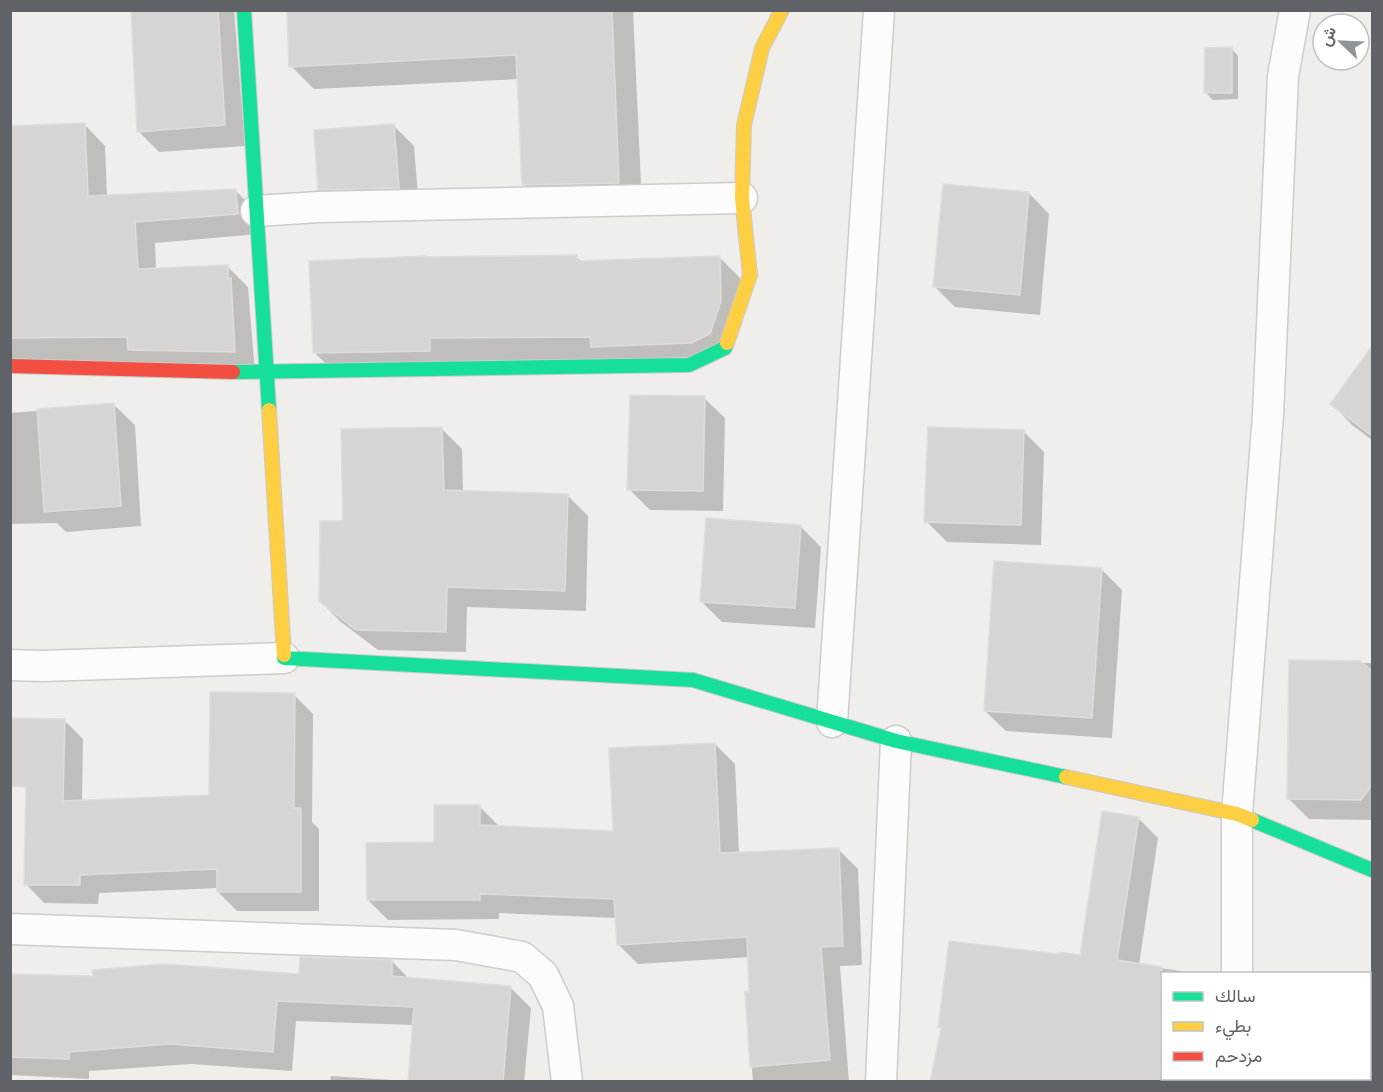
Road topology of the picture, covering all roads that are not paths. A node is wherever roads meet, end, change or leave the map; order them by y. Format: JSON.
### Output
{"nodes":[{"id":1,"x":244,"y":10,"type":"edge"},
{"id":2,"x":782,"y":10,"type":"edge"},
{"id":3,"x":879,"y":10,"type":"edge"},
{"id":4,"x":1295,"y":10,"type":"edge"},
{"id":5,"x":742,"y":198,"type":"junction"},
{"id":6,"x":256,"y":211,"type":"junction"},
{"id":7,"x":10,"y":366,"type":"edge"},
{"id":8,"x":266,"y":373,"type":"junction"},
{"id":9,"x":284,"y":658,"type":"junction"},
{"id":10,"x":10,"y":664,"type":"edge"},
{"id":11,"x":832,"y":722,"type":"junction"},
{"id":12,"x":896,"y":741,"type":"junction"},
{"id":13,"x":1237,"y":814,"type":"junction"},
{"id":14,"x":1372,"y":870,"type":"edge"},
{"id":15,"x":10,"y":929,"type":"edge"},
{"id":16,"x":1237,"y":972,"type":"edge"},
{"id":17,"x":567,"y":1082,"type":"edge"},
{"id":18,"x":881,"y":1082,"type":"edge"}],
"edges":[{"from":1,"to":6,"type":"street"},
{"from":2,"to":5,"type":"street"},
{"from":3,"to":11,"type":"street"},
{"from":4,"to":13,"type":"street"},
{"from":5,"to":6,"type":"street"},
{"from":5,"to":8,"type":"street"},
{"from":6,"to":8,"type":"street"},
{"from":7,"to":8,"type":"street"},
{"from":8,"to":9,"type":"street"},
{"from":9,"to":10,"type":"street"},
{"from":9,"to":11,"type":"street"},
{"from":11,"to":12,"type":"street"},
{"from":12,"to":13,"type":"street"},
{"from":12,"to":18,"type":"street"},
{"from":13,"to":14,"type":"street"},
{"from":13,"to":16,"type":"street"},
{"from":15,"to":17,"type":"street"}]}
